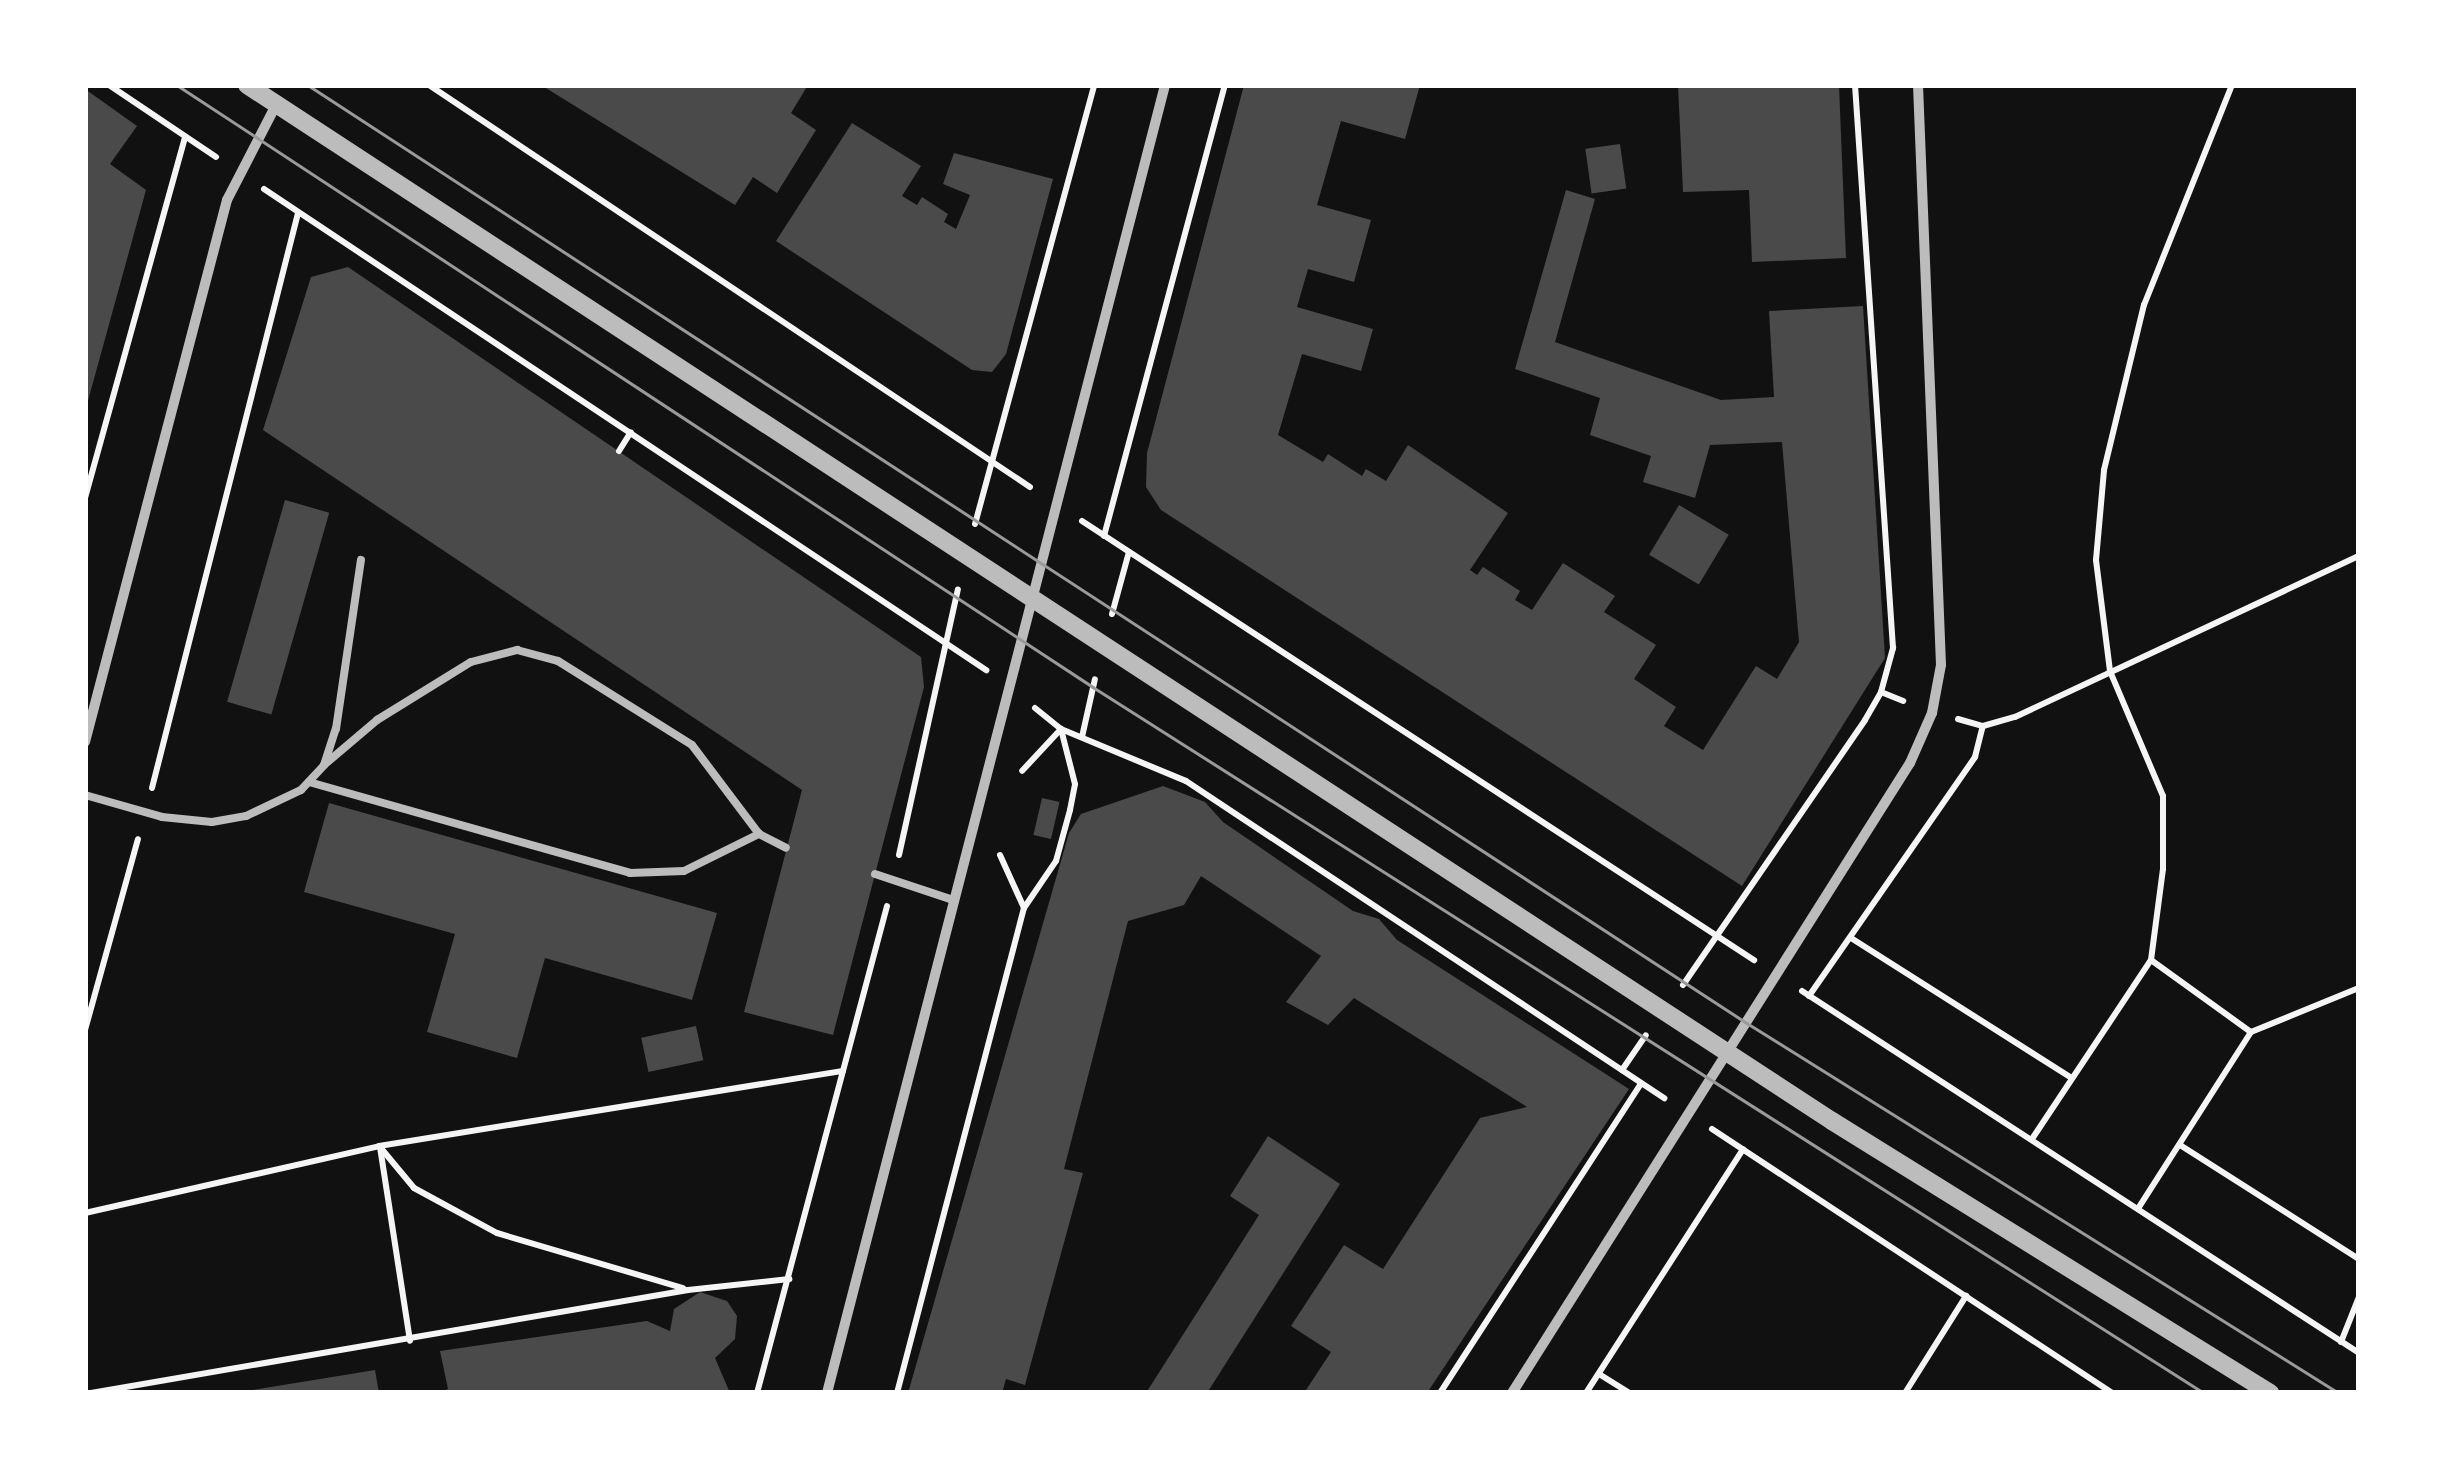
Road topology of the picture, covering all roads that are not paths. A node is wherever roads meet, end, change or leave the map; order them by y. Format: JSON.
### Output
{"nodes":[{"id":1,"x":247,"y":85,"type":"edge"},
{"id":2,"x":1165,"y":85,"type":"edge"},
{"id":3,"x":1918,"y":85,"type":"edge"},
{"id":4,"x":276,"y":104,"type":"junction"},
{"id":5,"x":361,"y":560,"type":"dead end"},
{"id":6,"x":1032,"y":598,"type":"junction"},
{"id":7,"x":85,"y":742,"type":"edge"},
{"id":8,"x":324,"y":765,"type":"junction"},
{"id":9,"x":310,"y":782,"type":"junction"},
{"id":10,"x":85,"y":795,"type":"edge"},
{"id":11,"x":759,"y":834,"type":"junction"},
{"id":12,"x":786,"y":848,"type":"dead end"},
{"id":13,"x":874,"y":874,"type":"dead end"},
{"id":14,"x":953,"y":900,"type":"junction"},
{"id":15,"x":1727,"y":1053,"type":"junction"},
{"id":16,"x":827,"y":1393,"type":"edge"},
{"id":17,"x":1512,"y":1393,"type":"edge"},
{"id":18,"x":2270,"y":1393,"type":"edge"}],
"edges":[{"from":1,"to":4,"type":"street"},
{"from":2,"to":6,"type":"street"},
{"from":3,"to":15,"type":"street"},
{"from":4,"to":6,"type":"street"},
{"from":4,"to":7,"type":"street"},
{"from":5,"to":8,"type":"lane"},
{"from":6,"to":14,"type":"street"},
{"from":6,"to":15,"type":"street"},
{"from":8,"to":9,"type":"lane"},
{"from":8,"to":11,"type":"lane"},
{"from":9,"to":10,"type":"lane"},
{"from":9,"to":11,"type":"lane"},
{"from":11,"to":12,"type":"lane"},
{"from":13,"to":14,"type":"lane"},
{"from":14,"to":16,"type":"street"},
{"from":15,"to":17,"type":"street"},
{"from":15,"to":18,"type":"street"}]}
